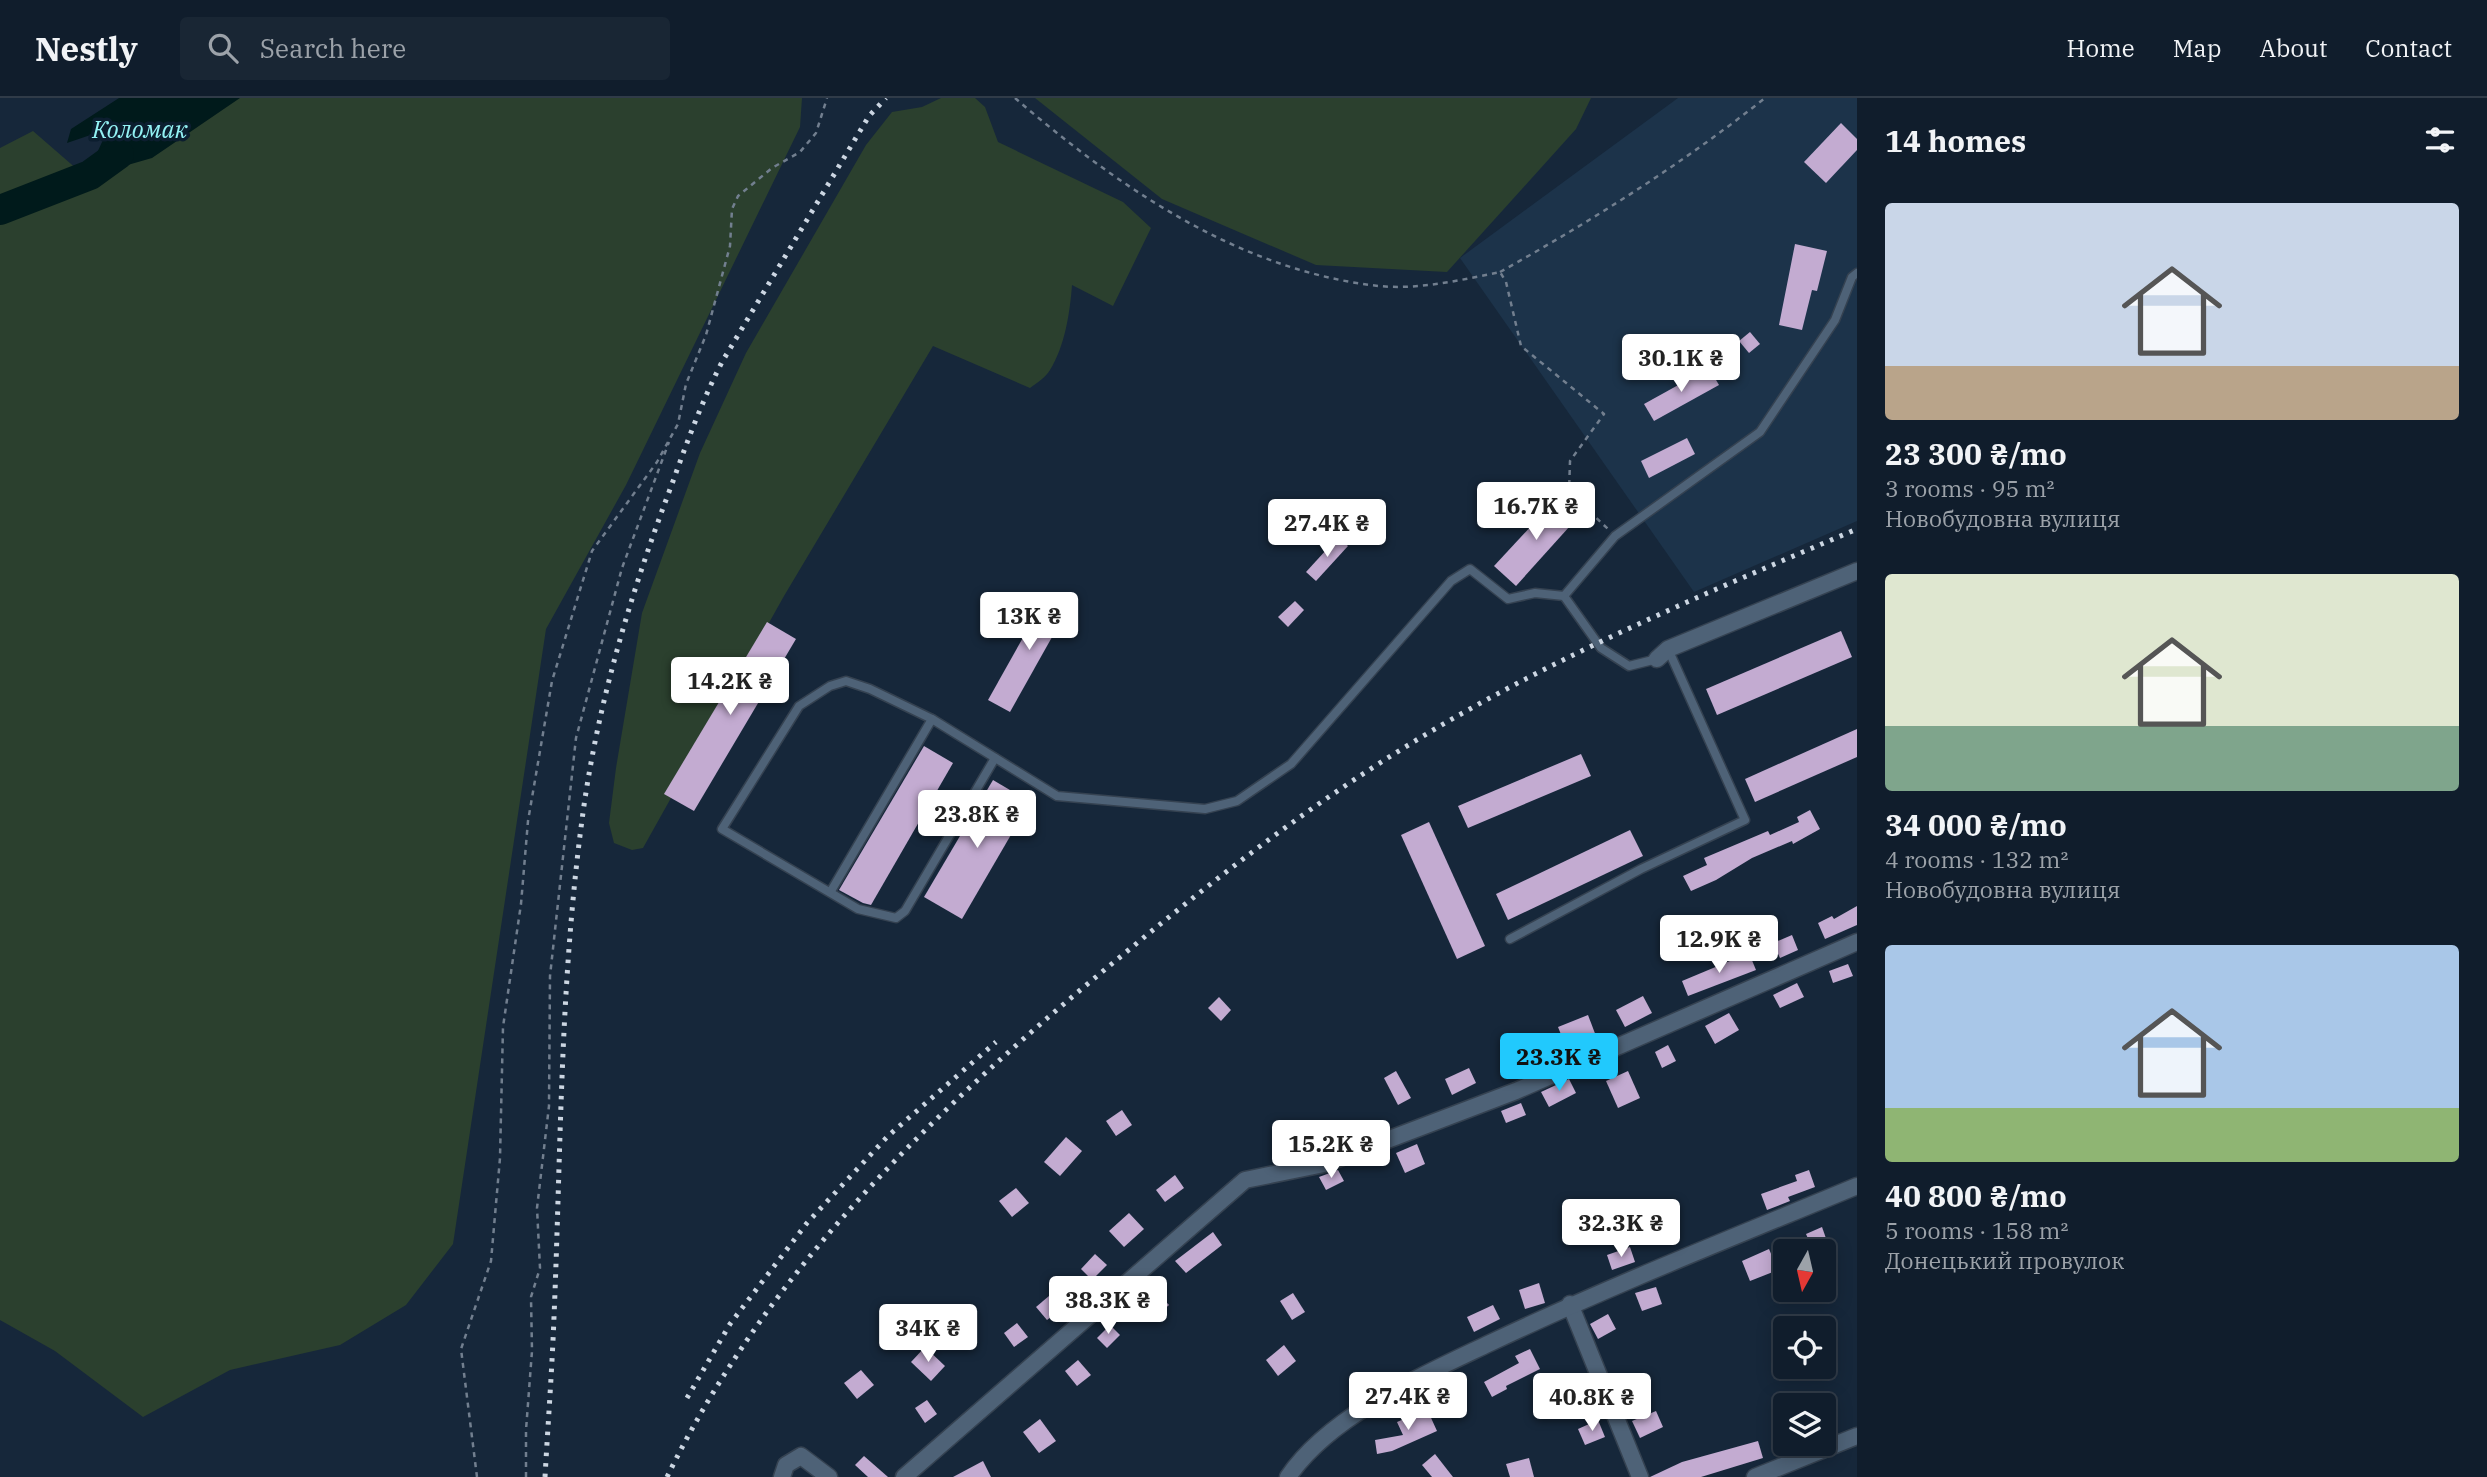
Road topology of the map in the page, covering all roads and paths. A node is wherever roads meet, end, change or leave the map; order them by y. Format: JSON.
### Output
{"nodes":[{"id":1,"x":827,"y":98,"type":"edge"},
{"id":2,"x":1015,"y":98,"type":"edge"},
{"id":3,"x":1765,"y":98,"type":"edge"},
{"id":4,"x":1500,"y":272,"type":"junction"},
{"id":5,"x":1857,"y":273,"type":"edge"},
{"id":6,"x":675,"y":426,"type":"junction"},
{"id":7,"x":1615,"y":536,"type":"junction"},
{"id":8,"x":1857,"y":571,"type":"edge"},
{"id":9,"x":1564,"y":596,"type":"junction"},
{"id":10,"x":1663,"y":654,"type":"junction"},
{"id":11,"x":932,"y":719,"type":"junction"},
{"id":12,"x":995,"y":758,"type":"junction"},
{"id":13,"x":831,"y":891,"type":"junction"},
{"id":14,"x":1510,"y":939,"type":"dead end"},
{"id":15,"x":1857,"y":942,"type":"edge"},
{"id":16,"x":1857,"y":1186,"type":"edge"},
{"id":17,"x":1570,"y":1304,"type":"junction"},
{"id":18,"x":1857,"y":1436,"type":"edge"},
{"id":19,"x":477,"y":1477,"type":"edge"},
{"id":20,"x":526,"y":1477,"type":"edge"},
{"id":21,"x":782,"y":1477,"type":"edge"},
{"id":22,"x":829,"y":1477,"type":"edge"},
{"id":23,"x":904,"y":1477,"type":"edge"},
{"id":24,"x":1288,"y":1477,"type":"edge"},
{"id":25,"x":1640,"y":1477,"type":"edge"},
{"id":26,"x":1755,"y":1477,"type":"edge"}],
"edges":[{"from":1,"to":6,"type":"path"},
{"from":2,"to":4,"type":"path"},
{"from":3,"to":4,"type":"path"},
{"from":4,"to":7,"type":"path"},
{"from":5,"to":7,"type":"lane"},
{"from":6,"to":19,"type":"path"},
{"from":6,"to":20,"type":"path"},
{"from":7,"to":9,"type":"lane"},
{"from":8,"to":10,"type":"street"},
{"from":9,"to":10,"type":"lane"},
{"from":9,"to":12,"type":"lane"},
{"from":10,"to":14,"type":"lane"},
{"from":11,"to":12,"type":"lane"},
{"from":11,"to":13,"type":"lane"},
{"from":11,"to":13,"type":"lane"},
{"from":12,"to":13,"type":"lane"},
{"from":15,"to":23,"type":"street"},
{"from":16,"to":17,"type":"street"},
{"from":17,"to":24,"type":"street"},
{"from":17,"to":25,"type":"street"},
{"from":18,"to":26,"type":"street"},
{"from":21,"to":22,"type":"street"}]}
